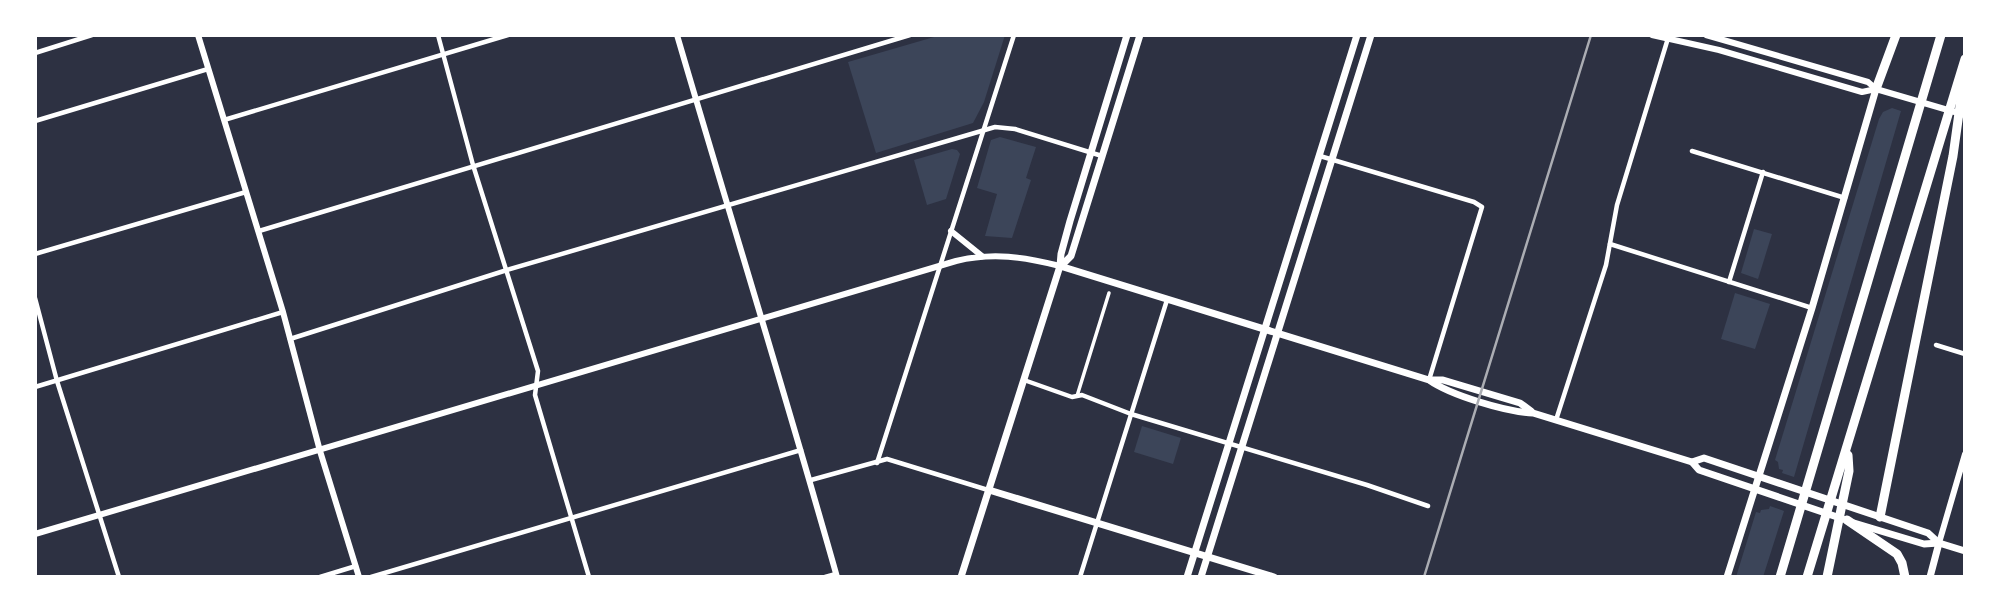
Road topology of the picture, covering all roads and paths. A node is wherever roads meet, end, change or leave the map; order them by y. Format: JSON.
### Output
{"nodes":[{"id":1,"x":92,"y":35,"type":"edge"},
{"id":2,"x":198,"y":35,"type":"edge"},
{"id":3,"x":438,"y":35,"type":"edge"},
{"id":4,"x":508,"y":35,"type":"edge"},
{"id":5,"x":677,"y":35,"type":"edge"},
{"id":6,"x":910,"y":35,"type":"edge"},
{"id":7,"x":1014,"y":35,"type":"edge"},
{"id":8,"x":1127,"y":35,"type":"edge"},
{"id":9,"x":1140,"y":35,"type":"edge"},
{"id":10,"x":1356,"y":35,"type":"edge"},
{"id":11,"x":1371,"y":35,"type":"edge"},
{"id":12,"x":1651,"y":35,"type":"edge"},
{"id":13,"x":1706,"y":35,"type":"edge"},
{"id":14,"x":1896,"y":35,"type":"edge"},
{"id":15,"x":1941,"y":35,"type":"edge"},
{"id":16,"x":1668,"y":37,"type":"edge"},
{"id":17,"x":35,"y":53,"type":"edge"},
{"id":18,"x":443,"y":54,"type":"junction"},
{"id":19,"x":1965,"y":59,"type":"edge"},
{"id":20,"x":208,"y":69,"type":"junction"},
{"id":21,"x":1965,"y":72,"type":"edge"},
{"id":22,"x":1960,"y":86,"type":"junction"},
{"id":23,"x":1876,"y":89,"type":"junction"},
{"id":24,"x":696,"y":99,"type":"junction"},
{"id":25,"x":1965,"y":115,"type":"edge"},
{"id":26,"x":223,"y":120,"type":"junction"},
{"id":27,"x":35,"y":121,"type":"edge"},
{"id":28,"x":982,"y":131,"type":"junction"},
{"id":29,"x":1692,"y":151,"type":"dead end"},
{"id":30,"x":1091,"y":152,"type":"junction"},
{"id":31,"x":1102,"y":156,"type":"junction"},
{"id":32,"x":1319,"y":156,"type":"junction"},
{"id":33,"x":1331,"y":159,"type":"junction"},
{"id":34,"x":473,"y":165,"type":"junction"},
{"id":35,"x":1763,"y":172,"type":"junction"},
{"id":36,"x":246,"y":192,"type":"junction"},
{"id":37,"x":1845,"y":198,"type":"junction"},
{"id":38,"x":727,"y":206,"type":"junction"},
{"id":39,"x":258,"y":231,"type":"junction"},
{"id":40,"x":951,"y":231,"type":"junction"},
{"id":41,"x":1610,"y":244,"type":"junction"},
{"id":42,"x":35,"y":254,"type":"edge"},
{"id":43,"x":982,"y":256,"type":"junction"},
{"id":44,"x":940,"y":266,"type":"junction"},
{"id":45,"x":1060,"y":266,"type":"junction"},
{"id":46,"x":507,"y":270,"type":"junction"},
{"id":47,"x":1729,"y":282,"type":"junction"},
{"id":48,"x":1109,"y":293,"type":"dead end"},
{"id":49,"x":35,"y":298,"type":"edge"},
{"id":50,"x":1168,"y":299,"type":"junction"},
{"id":51,"x":1812,"y":308,"type":"junction"},
{"id":52,"x":283,"y":312,"type":"junction"},
{"id":53,"x":761,"y":318,"type":"junction"},
{"id":54,"x":1264,"y":330,"type":"junction"},
{"id":55,"x":1276,"y":334,"type":"junction"},
{"id":56,"x":290,"y":338,"type":"junction"},
{"id":57,"x":1937,"y":345,"type":"dead end"},
{"id":58,"x":1965,"y":354,"type":"edge"},
{"id":59,"x":1023,"y":380,"type":"junction"},
{"id":60,"x":1429,"y":380,"type":"junction"},
{"id":61,"x":57,"y":381,"type":"junction"},
{"id":62,"x":536,"y":385,"type":"junction"},
{"id":63,"x":35,"y":387,"type":"edge"},
{"id":64,"x":1077,"y":396,"type":"junction"},
{"id":65,"x":1131,"y":414,"type":"junction"},
{"id":66,"x":1556,"y":420,"type":"junction"},
{"id":67,"x":1229,"y":443,"type":"junction"},
{"id":68,"x":1241,"y":446,"type":"junction"},
{"id":69,"x":801,"y":450,"type":"junction"},
{"id":70,"x":320,"y":451,"type":"junction"},
{"id":71,"x":1965,"y":454,"type":"edge"},
{"id":72,"x":1692,"y":462,"type":"junction"},
{"id":73,"x":877,"y":463,"type":"junction"},
{"id":74,"x":1845,"y":469,"type":"junction"},
{"id":75,"x":1759,"y":476,"type":"junction"},
{"id":76,"x":811,"y":480,"type":"junction"},
{"id":77,"x":1755,"y":489,"type":"junction"},
{"id":78,"x":989,"y":491,"type":"junction"},
{"id":79,"x":1428,"y":506,"type":"dead end"},
{"id":80,"x":101,"y":515,"type":"junction"},
{"id":81,"x":1880,"y":517,"type":"junction"},
{"id":82,"x":571,"y":518,"type":"junction"},
{"id":83,"x":1847,"y":520,"type":"junction"},
{"id":84,"x":1097,"y":523,"type":"junction"},
{"id":85,"x":35,"y":534,"type":"edge"},
{"id":86,"x":1939,"y":543,"type":"junction"},
{"id":87,"x":1965,"y":551,"type":"edge"},
{"id":88,"x":1194,"y":553,"type":"junction"},
{"id":89,"x":1207,"y":557,"type":"junction"},
{"id":90,"x":356,"y":566,"type":"junction"},
{"id":91,"x":837,"y":575,"type":"edge"},
{"id":92,"x":120,"y":577,"type":"edge"},
{"id":93,"x":320,"y":577,"type":"edge"},
{"id":94,"x":359,"y":577,"type":"edge"},
{"id":95,"x":371,"y":577,"type":"edge"},
{"id":96,"x":589,"y":577,"type":"edge"},
{"id":97,"x":825,"y":577,"type":"edge"},
{"id":98,"x":961,"y":577,"type":"edge"},
{"id":99,"x":1080,"y":577,"type":"edge"},
{"id":100,"x":1187,"y":577,"type":"edge"},
{"id":101,"x":1201,"y":577,"type":"edge"},
{"id":102,"x":1274,"y":577,"type":"edge"},
{"id":103,"x":1727,"y":577,"type":"edge"},
{"id":104,"x":1780,"y":577,"type":"edge"},
{"id":105,"x":1807,"y":577,"type":"edge"},
{"id":106,"x":1827,"y":577,"type":"edge"},
{"id":107,"x":1905,"y":577,"type":"edge"},
{"id":108,"x":1930,"y":577,"type":"edge"}],
"edges":[{"from":1,"to":17,"type":"street"},
{"from":2,"to":20,"type":"street"},
{"from":3,"to":18,"type":"street"},
{"from":4,"to":18,"type":"street"},
{"from":5,"to":24,"type":"street"},
{"from":6,"to":24,"type":"street"},
{"from":7,"to":28,"type":"street"},
{"from":8,"to":30,"type":"main road"},
{"from":9,"to":31,"type":"main road"},
{"from":10,"to":32,"type":"main road"},
{"from":11,"to":33,"type":"main road"},
{"from":12,"to":16,"type":"street"},
{"from":13,"to":23,"type":"street"},
{"from":14,"to":23,"type":"highway"},
{"from":15,"to":104,"type":"highway"},
{"from":16,"to":23,"type":"street"},
{"from":16,"to":41,"type":"street"},
{"from":18,"to":26,"type":"street"},
{"from":18,"to":34,"type":"street"},
{"from":19,"to":22,"type":"highway"},
{"from":20,"to":26,"type":"street"},
{"from":20,"to":27,"type":"street"},
{"from":21,"to":22,"type":"highway"},
{"from":22,"to":74,"type":"highway"},
{"from":22,"to":81,"type":"highway"},
{"from":23,"to":25,"type":"street"},
{"from":23,"to":37,"type":"main road"},
{"from":24,"to":34,"type":"street"},
{"from":24,"to":38,"type":"street"},
{"from":26,"to":36,"type":"street"},
{"from":28,"to":30,"type":"street"},
{"from":28,"to":38,"type":"street"},
{"from":28,"to":40,"type":"street"},
{"from":29,"to":35,"type":"street"},
{"from":30,"to":31,"type":"street"},
{"from":30,"to":45,"type":"main road"},
{"from":31,"to":45,"type":"main road"},
{"from":32,"to":33,"type":"street"},
{"from":32,"to":54,"type":"main road"},
{"from":33,"to":55,"type":"main road"},
{"from":33,"to":60,"type":"street"},
{"from":34,"to":39,"type":"street"},
{"from":34,"to":46,"type":"street"},
{"from":35,"to":37,"type":"street"},
{"from":35,"to":47,"type":"street"},
{"from":36,"to":39,"type":"street"},
{"from":36,"to":42,"type":"street"},
{"from":37,"to":51,"type":"main road"},
{"from":38,"to":46,"type":"street"},
{"from":38,"to":53,"type":"street"},
{"from":39,"to":52,"type":"street"},
{"from":40,"to":43,"type":"street"},
{"from":40,"to":44,"type":"street"},
{"from":41,"to":47,"type":"street"},
{"from":41,"to":66,"type":"street"},
{"from":43,"to":44,"type":"street"},
{"from":43,"to":45,"type":"street"},
{"from":44,"to":53,"type":"street"},
{"from":44,"to":73,"type":"street"},
{"from":45,"to":50,"type":"main road"},
{"from":45,"to":59,"type":"main road"},
{"from":46,"to":56,"type":"street"},
{"from":46,"to":62,"type":"street"},
{"from":47,"to":51,"type":"street"},
{"from":48,"to":64,"type":"street"},
{"from":49,"to":61,"type":"street"},
{"from":50,"to":54,"type":"main road"},
{"from":50,"to":65,"type":"street"},
{"from":51,"to":75,"type":"main road"},
{"from":52,"to":56,"type":"street"},
{"from":52,"to":61,"type":"street"},
{"from":53,"to":62,"type":"street"},
{"from":53,"to":69,"type":"street"},
{"from":54,"to":55,"type":"main road"},
{"from":54,"to":67,"type":"main road"},
{"from":55,"to":60,"type":"main road"},
{"from":55,"to":68,"type":"main road"},
{"from":56,"to":70,"type":"street"},
{"from":57,"to":58,"type":"street"},
{"from":59,"to":64,"type":"street"},
{"from":59,"to":78,"type":"main road"},
{"from":60,"to":66,"type":"main road"},
{"from":61,"to":63,"type":"street"},
{"from":61,"to":80,"type":"street"},
{"from":62,"to":70,"type":"street"},
{"from":62,"to":82,"type":"street"},
{"from":64,"to":65,"type":"street"},
{"from":65,"to":67,"type":"street"},
{"from":65,"to":84,"type":"street"},
{"from":66,"to":72,"type":"main road"},
{"from":67,"to":68,"type":"street"},
{"from":67,"to":88,"type":"main road"},
{"from":68,"to":79,"type":"street"},
{"from":68,"to":89,"type":"main road"},
{"from":69,"to":76,"type":"street"},
{"from":69,"to":82,"type":"street"},
{"from":70,"to":80,"type":"street"},
{"from":70,"to":90,"type":"street"},
{"from":71,"to":86,"type":"street"},
{"from":72,"to":75,"type":"main road"},
{"from":72,"to":77,"type":"main road"},
{"from":73,"to":76,"type":"street"},
{"from":73,"to":78,"type":"street"},
{"from":74,"to":105,"type":"highway"},
{"from":74,"to":106,"type":"highway"},
{"from":75,"to":77,"type":"main road"},
{"from":75,"to":81,"type":"main road"},
{"from":76,"to":91,"type":"street"},
{"from":77,"to":83,"type":"main road"},
{"from":77,"to":103,"type":"main road"},
{"from":78,"to":84,"type":"main road"},
{"from":78,"to":98,"type":"main road"},
{"from":80,"to":85,"type":"street"},
{"from":80,"to":92,"type":"street"},
{"from":81,"to":86,"type":"main road"},
{"from":82,"to":95,"type":"street"},
{"from":82,"to":96,"type":"street"},
{"from":83,"to":86,"type":"main road"},
{"from":83,"to":107,"type":"highway"},
{"from":84,"to":88,"type":"main road"},
{"from":84,"to":99,"type":"street"},
{"from":86,"to":87,"type":"main road"},
{"from":86,"to":108,"type":"main road"},
{"from":88,"to":89,"type":"main road"},
{"from":88,"to":100,"type":"main road"},
{"from":89,"to":101,"type":"main road"},
{"from":89,"to":102,"type":"main road"},
{"from":90,"to":93,"type":"street"},
{"from":90,"to":94,"type":"street"},
{"from":91,"to":97,"type":"street"}]}
